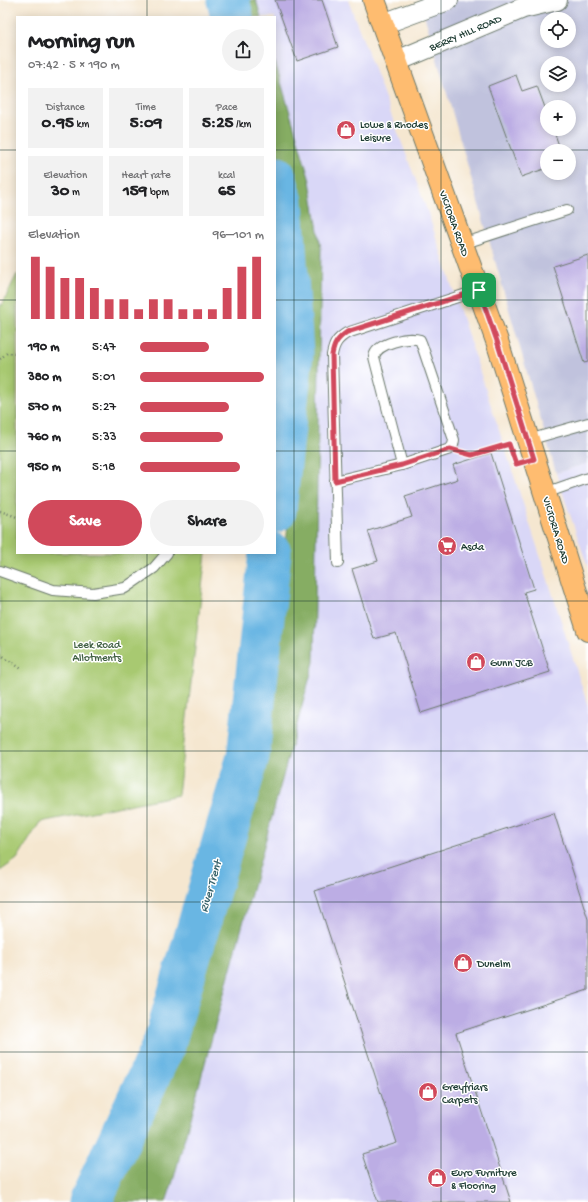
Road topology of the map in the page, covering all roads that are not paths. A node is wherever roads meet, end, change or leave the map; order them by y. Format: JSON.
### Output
{"nodes":[{"id":1,"x":374,"y":0,"type":"edge"},
{"id":2,"x":448,"y":0,"type":"edge"},
{"id":3,"x":557,"y":0,"type":"edge"},
{"id":4,"x":383,"y":24,"type":"junction"},
{"id":5,"x":397,"y":61,"type":"junction"},
{"id":6,"x":567,"y":210,"type":"dead end"},
{"id":7,"x":462,"y":244,"type":"junction"},
{"id":8,"x":479,"y":290,"type":"junction"},
{"id":9,"x":588,"y":423,"type":"edge"},
{"id":10,"x":531,"y":449,"type":"junction"},
{"id":11,"x":402,"y":465,"type":"junction"},
{"id":12,"x":588,"y":478,"type":"edge"},
{"id":13,"x":335,"y":481,"type":"junction"},
{"id":14,"x":545,"y":493,"type":"junction"},
{"id":15,"x":166,"y":554,"type":"edge"},
{"id":16,"x":338,"y":563,"type":"dead end"},
{"id":17,"x":0,"y":571,"type":"edge"},
{"id":18,"x":588,"y":630,"type":"edge"}],
"edges":[{"from":1,"to":4,"type":"main road","name":"VICTORIA ROAD"},
{"from":2,"to":4,"type":"street"},
{"from":3,"to":5,"type":"street","name":"BERRY HILL ROAD"},
{"from":4,"to":5,"type":"main road","name":"VICTORIA ROAD"},
{"from":5,"to":7,"type":"main road","name":"VICTORIA ROAD"},
{"from":6,"to":7,"type":"lane"},
{"from":7,"to":8,"type":"main road","name":"VICTORIA ROAD"},
{"from":8,"to":10,"type":"main road","name":"VICTORIA ROAD"},
{"from":8,"to":13,"type":"lane"},
{"from":9,"to":10,"type":"lane"},
{"from":10,"to":14,"type":"main road","name":"VICTORIA ROAD"},
{"from":11,"to":11,"type":"lane"},
{"from":11,"to":13,"type":"lane"},
{"from":12,"to":14,"type":"lane"},
{"from":13,"to":16,"type":"lane"},
{"from":14,"to":18,"type":"main road","name":"VICTORIA ROAD"},
{"from":15,"to":17,"type":"lane"}]}
